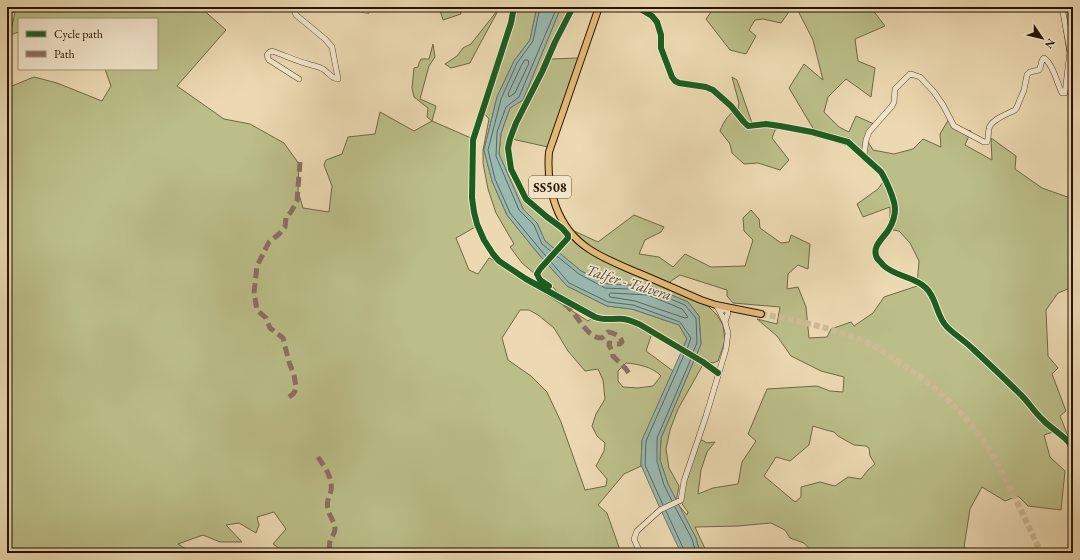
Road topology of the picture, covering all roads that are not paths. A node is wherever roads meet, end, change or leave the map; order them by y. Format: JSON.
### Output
{"nodes":[{"id":1,"x":293,"y":7,"type":"edge"},
{"id":2,"x":354,"y":7,"type":"edge"},
{"id":3,"x":370,"y":7,"type":"edge"},
{"id":4,"x":512,"y":7,"type":"edge"},
{"id":5,"x":598,"y":7,"type":"edge"},
{"id":6,"x":637,"y":7,"type":"edge"},
{"id":7,"x":1062,"y":7,"type":"edge"},
{"id":8,"x":299,"y":79,"type":"dead end"},
{"id":9,"x":864,"y":155,"type":"junction"},
{"id":10,"x":716,"y":305,"type":"junction"},
{"id":11,"x":727,"y":310,"type":"junction"},
{"id":12,"x":721,"y":314,"type":"junction"},
{"id":13,"x":761,"y":314,"type":"tunnel mouth"},
{"id":14,"x":725,"y":322,"type":"junction"},
{"id":15,"x":718,"y":373,"type":"junction"},
{"id":16,"x":1073,"y":453,"type":"edge"},
{"id":17,"x":641,"y":553,"type":"edge"}],
"edges":[{"from":1,"to":8,"type":"street"},
{"from":2,"to":3,"type":"street"},
{"from":4,"to":15,"type":"street"},
{"from":5,"to":10,"type":"main road","number":"SS508"},
{"from":6,"to":9,"type":"street"},
{"from":7,"to":9,"type":"street"},
{"from":9,"to":16,"type":"street"},
{"from":10,"to":11,"type":"main road","number":"SS508"},
{"from":10,"to":12,"type":"street"},
{"from":11,"to":12,"type":"street"},
{"from":11,"to":13,"type":"main road","number":"SS508"},
{"from":11,"to":14,"type":"street"},
{"from":12,"to":14,"type":"street"},
{"from":14,"to":15,"type":"street"},
{"from":15,"to":17,"type":"street"}]}
